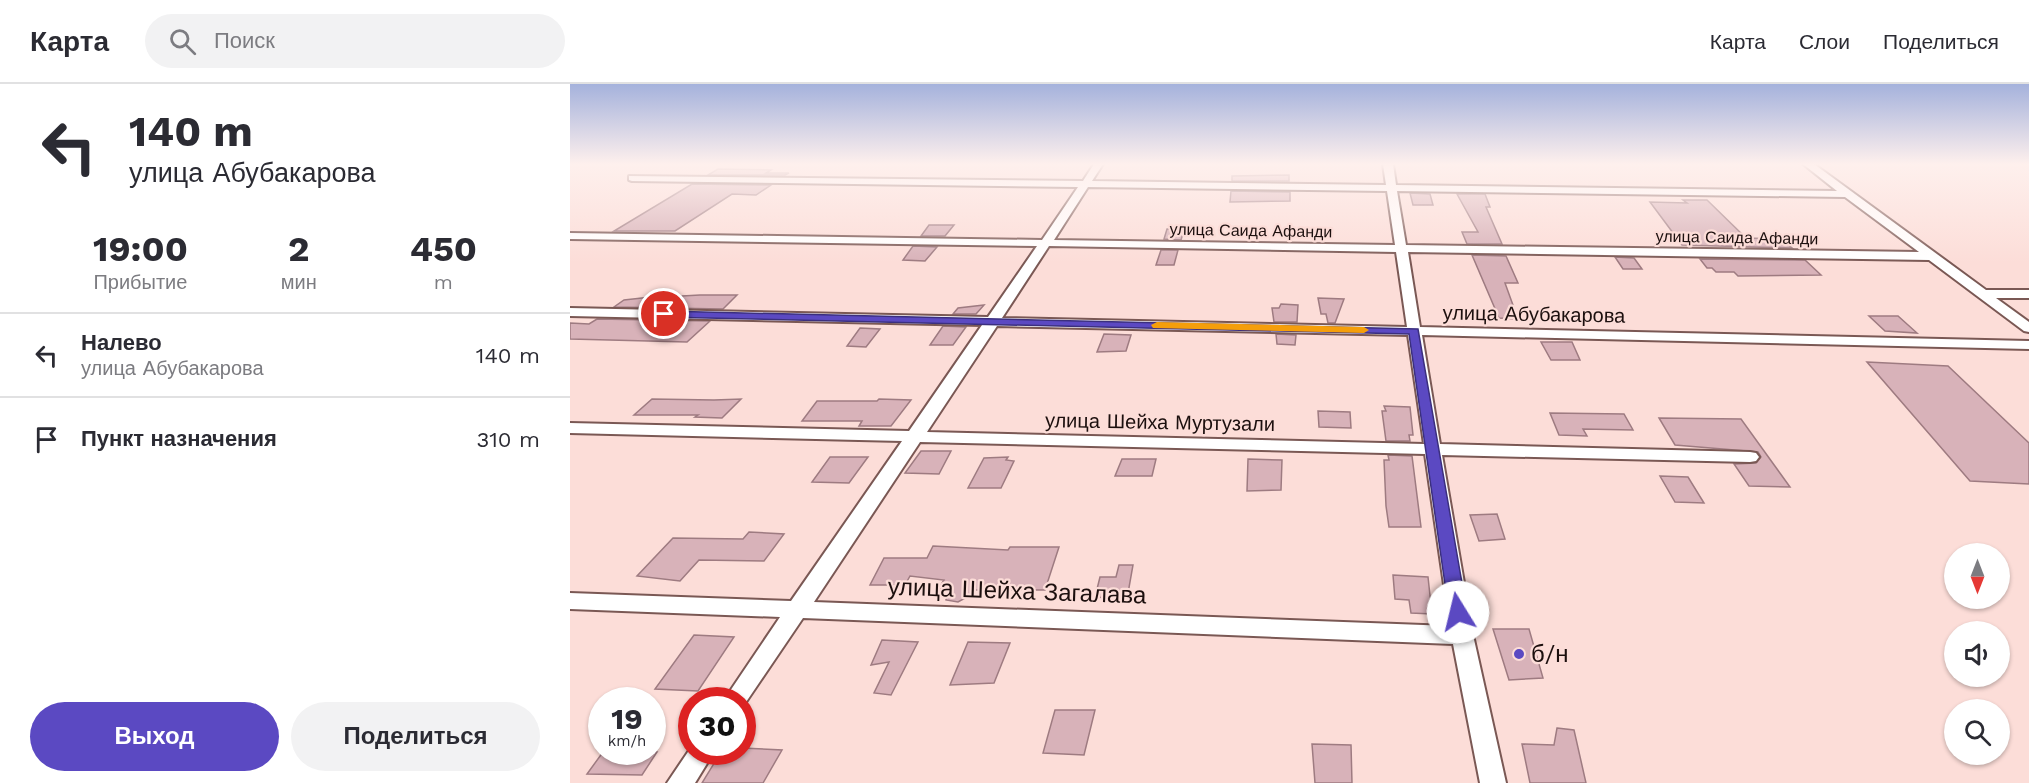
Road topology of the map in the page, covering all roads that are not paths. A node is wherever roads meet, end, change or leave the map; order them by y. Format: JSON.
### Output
{"nodes":[{"id":1,"x":1077,"y":197,"type":"edge"},
{"id":2,"x":1392,"y":197,"type":"edge"},
{"id":3,"x":1850,"y":197,"type":"edge"},
{"id":4,"x":570,"y":236,"type":"edge"},
{"id":5,"x":1046,"y":243,"type":"junction"},
{"id":6,"x":1401,"y":248,"type":"junction"},
{"id":7,"x":1931,"y":256,"type":"junction"},
{"id":8,"x":1982,"y":294,"type":"junction"},
{"id":9,"x":2029,"y":294,"type":"edge"},
{"id":10,"x":570,"y":312,"type":"edge"},
{"id":11,"x":993,"y":322,"type":"junction"},
{"id":12,"x":2029,"y":328,"type":"edge"},
{"id":13,"x":1414,"y":331,"type":"junction"},
{"id":14,"x":2029,"y":345,"type":"edge"},
{"id":15,"x":570,"y":428,"type":"edge"},
{"id":16,"x":915,"y":437,"type":"junction"},
{"id":17,"x":1432,"y":449,"type":"junction"},
{"id":18,"x":1750,"y":457,"type":"dead end"},
{"id":19,"x":570,"y":602,"type":"edge"},
{"id":20,"x":797,"y":610,"type":"junction"},
{"id":21,"x":1462,"y":635,"type":"junction"},
{"id":22,"x":745,"y":687,"type":"edge"},
{"id":23,"x":693,"y":765,"type":"edge"},
{"id":24,"x":680,"y":783,"type":"edge"},
{"id":25,"x":1492,"y":783,"type":"edge"}],
"edges":[{"from":1,"to":5,"type":"street"},
{"from":2,"to":6,"type":"street"},
{"from":3,"to":7,"type":"street"},
{"from":4,"to":5,"type":"street","name":"улица Саида Афанди"},
{"from":5,"to":6,"type":"street","name":"улица Саида Афанди"},
{"from":5,"to":11,"type":"street"},
{"from":6,"to":7,"type":"street","name":"улица Саида Афанди"},
{"from":6,"to":13,"type":"street"},
{"from":7,"to":8,"type":"street"},
{"from":8,"to":9,"type":"street"},
{"from":8,"to":12,"type":"street"},
{"from":10,"to":11,"type":"street","name":"улица Абубакарова"},
{"from":11,"to":13,"type":"street","name":"улица Абубакарова"},
{"from":11,"to":16,"type":"street"},
{"from":13,"to":14,"type":"street","name":"улица Абубакарова"},
{"from":13,"to":17,"type":"street"},
{"from":15,"to":16,"type":"street","name":"улица Шейха Муртузали"},
{"from":16,"to":17,"type":"street","name":"улица Шейха Муртузали"},
{"from":16,"to":20,"type":"street"},
{"from":17,"to":18,"type":"street","name":"улица Шейха Муртузали"},
{"from":17,"to":21,"type":"street"},
{"from":19,"to":20,"type":"street","name":"улица Шейха Загалава"},
{"from":20,"to":21,"type":"street","name":"улица Шейха Загалава"},
{"from":20,"to":22,"type":"street"},
{"from":21,"to":25,"type":"street"},
{"from":23,"to":24,"type":"street"}]}
